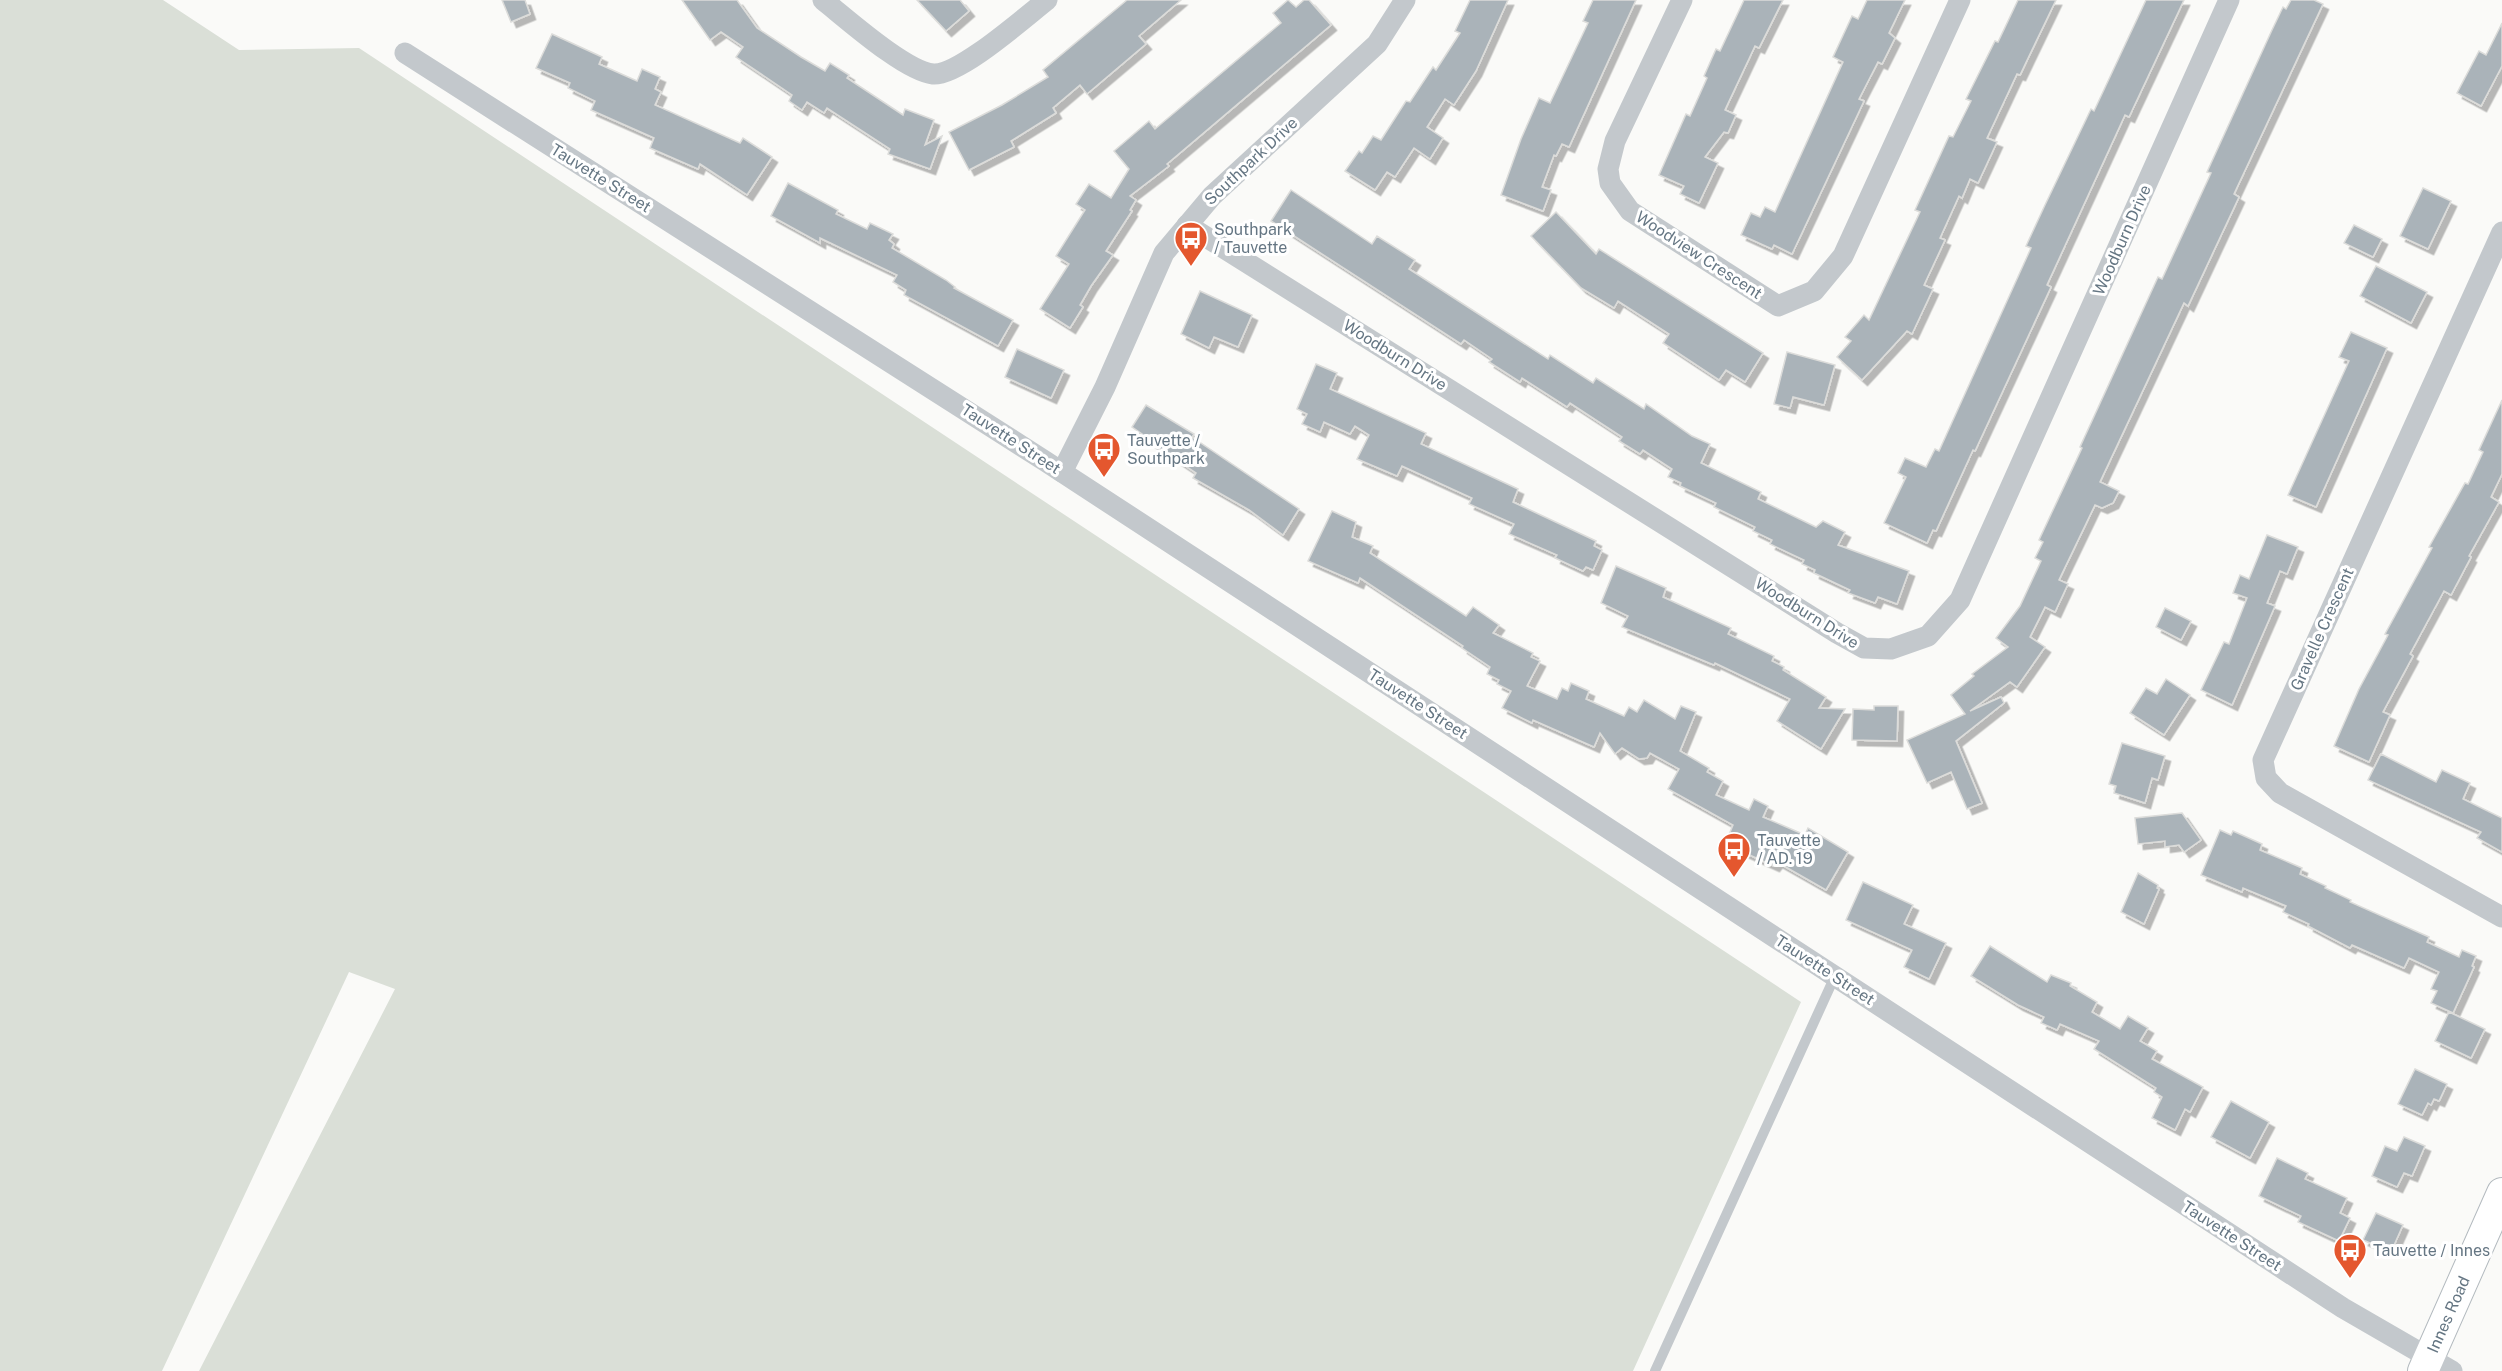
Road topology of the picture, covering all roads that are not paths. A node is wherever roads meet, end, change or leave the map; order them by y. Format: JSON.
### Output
{"nodes":[{"id":1,"x":823,"y":0,"type":"edge"},
{"id":2,"x":1047,"y":0,"type":"edge"},
{"id":3,"x":1404,"y":0,"type":"edge"},
{"id":4,"x":1682,"y":0,"type":"edge"},
{"id":5,"x":1960,"y":0,"type":"edge"},
{"id":6,"x":2229,"y":0,"type":"edge"},
{"id":7,"x":405,"y":53,"type":"dead end"},
{"id":8,"x":1187,"y":225,"type":"junction"},
{"id":9,"x":2502,"y":232,"type":"edge"},
{"id":10,"x":1062,"y":472,"type":"junction"},
{"id":11,"x":2502,"y":917,"type":"edge"},
{"id":12,"x":1835,"y":976,"type":"junction"},
{"id":13,"x":2502,"y":1193,"type":"edge"},
{"id":14,"x":2435,"y":1367,"type":"edge"},
{"id":15,"x":1655,"y":1371,"type":"edge"}],
"edges":[{"from":1,"to":2,"type":"street"},
{"from":3,"to":8,"type":"street","name":"Southpark Drive"},
{"from":4,"to":5,"type":"street","name":"Woodview Crescent"},
{"from":6,"to":8,"type":"street","name":"Woodburn Drive"},
{"from":7,"to":10,"type":"street","name":"Tauvette Street"},
{"from":8,"to":10,"type":"street","name":"Southpark Drive"},
{"from":9,"to":11,"type":"street","name":"Gravelle Crescent"},
{"from":10,"to":12,"type":"street","name":"Tauvette Street"},
{"from":12,"to":14,"type":"street","name":"Tauvette Street"},
{"from":12,"to":15,"type":"lane"},
{"from":13,"to":14,"type":"street","name":"Innes Road"}]}
